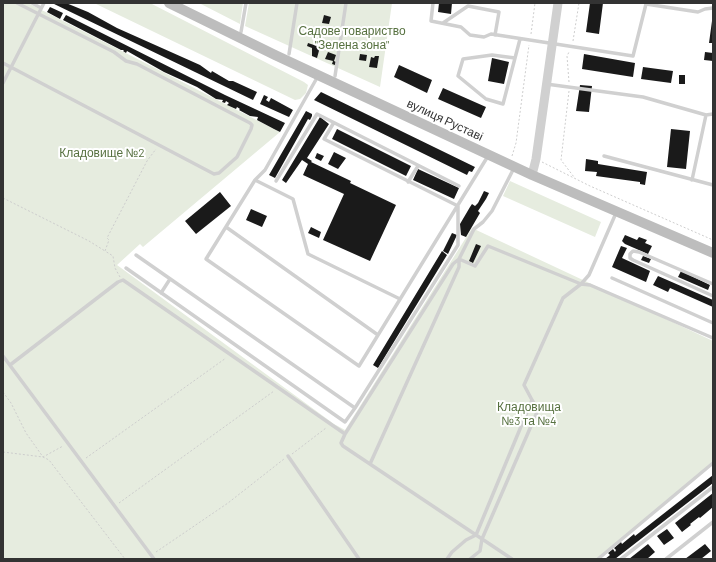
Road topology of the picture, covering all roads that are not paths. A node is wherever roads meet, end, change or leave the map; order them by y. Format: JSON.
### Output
{"nodes":[{"id":1,"x":17,"y":3,"type":"edge"},
{"id":2,"x":32,"y":3,"type":"edge"},
{"id":3,"x":44,"y":3,"type":"edge"},
{"id":4,"x":169,"y":3,"type":"edge"},
{"id":5,"x":246,"y":3,"type":"edge"},
{"id":6,"x":297,"y":3,"type":"edge"},
{"id":7,"x":346,"y":3,"type":"edge"},
{"id":8,"x":433,"y":3,"type":"edge"},
{"id":9,"x":558,"y":3,"type":"edge"},
{"id":10,"x":646,"y":4,"type":"edge"},
{"id":11,"x":41,"y":8,"type":"junction"},
{"id":12,"x":713,"y":8,"type":"edge"},
{"id":13,"x":38,"y":14,"type":"junction"},
{"id":14,"x":443,"y":23,"type":"junction"},
{"id":15,"x":241,"y":32,"type":"dead end"},
{"id":16,"x":495,"y":35,"type":"junction"},
{"id":17,"x":520,"y":39,"type":"junction"},
{"id":18,"x":552,"y":44,"type":"junction"},
{"id":19,"x":289,"y":54,"type":"dead end"},
{"id":20,"x":515,"y":58,"type":"junction"},
{"id":21,"x":3,"y":63,"type":"edge"},
{"id":22,"x":11,"y":68,"type":"junction"},
{"id":23,"x":318,"y":76,"type":"junction"},
{"id":24,"x":335,"y":76,"type":"dead end"},
{"id":25,"x":3,"y":83,"type":"edge"},
{"id":26,"x":546,"y":84,"type":"junction"},
{"id":27,"x":713,"y":114,"type":"edge"},
{"id":28,"x":706,"y":115,"type":"junction"},
{"id":29,"x":333,"y":124,"type":"junction"},
{"id":30,"x":489,"y":155,"type":"junction"},
{"id":31,"x":604,"y":156,"type":"dead end"},
{"id":32,"x":513,"y":162,"type":"junction"},
{"id":33,"x":418,"y":166,"type":"junction"},
{"id":34,"x":532,"y":175,"type":"junction"},
{"id":35,"x":255,"y":180,"type":"junction"},
{"id":36,"x":692,"y":180,"type":"junction"},
{"id":37,"x":276,"y":182,"type":"dead end"},
{"id":38,"x":408,"y":182,"type":"junction"},
{"id":39,"x":713,"y":185,"type":"edge"},
{"id":40,"x":459,"y":186,"type":"dead end"},
{"id":41,"x":458,"y":206,"type":"junction"},
{"id":42,"x":616,"y":212,"type":"junction"},
{"id":43,"x":226,"y":227,"type":"junction"},
{"id":44,"x":713,"y":253,"type":"edge"},
{"id":45,"x":136,"y":256,"type":"dead end"},
{"id":46,"x":459,"y":260,"type":"junction"},
{"id":47,"x":126,"y":268,"type":"dead end"},
{"id":48,"x":612,"y":278,"type":"dead end"},
{"id":49,"x":170,"y":279,"type":"junction"},
{"id":50,"x":581,"y":284,"type":"junction"},
{"id":51,"x":713,"y":284,"type":"edge"},
{"id":52,"x":161,"y":293,"type":"junction"},
{"id":53,"x":713,"y":296,"type":"edge"},
{"id":54,"x":400,"y":299,"type":"junction"},
{"id":55,"x":713,"y":323,"type":"edge"},
{"id":56,"x":378,"y":335,"type":"junction"},
{"id":57,"x":713,"y":338,"type":"edge"},
{"id":58,"x":3,"y":356,"type":"edge"},
{"id":59,"x":10,"y":365,"type":"junction"},
{"id":60,"x":532,"y":400,"type":"junction"},
{"id":61,"x":355,"y":408,"type":"junction"},
{"id":62,"x":345,"y":434,"type":"junction"},
{"id":63,"x":288,"y":456,"type":"road end"},
{"id":64,"x":713,"y":463,"type":"edge"},
{"id":65,"x":370,"y":464,"type":"junction"},
{"id":66,"x":713,"y":487,"type":"edge"},
{"id":67,"x":713,"y":522,"type":"edge"},
{"id":68,"x":476,"y":535,"type":"junction"},
{"id":69,"x":482,"y":539,"type":"junction"},
{"id":70,"x":153,"y":558,"type":"edge"},
{"id":71,"x":359,"y":559,"type":"edge"},
{"id":72,"x":447,"y":559,"type":"edge"},
{"id":73,"x":470,"y":559,"type":"edge"},
{"id":74,"x":512,"y":559,"type":"edge"},
{"id":75,"x":598,"y":559,"type":"edge"},
{"id":76,"x":621,"y":559,"type":"edge"},
{"id":77,"x":666,"y":559,"type":"edge"}],
"edges":[{"from":1,"to":13,"type":"lane"},
{"from":2,"to":11,"type":"lane"},
{"from":3,"to":11,"type":"lane"},
{"from":4,"to":23,"type":"main road","name":"вулиця Руставі"},
{"from":5,"to":15,"type":"lane"},
{"from":6,"to":19,"type":"lane"},
{"from":7,"to":24,"type":"lane"},
{"from":8,"to":14,"type":"lane"},
{"from":9,"to":18,"type":"street"},
{"from":10,"to":12,"type":"lane"},
{"from":10,"to":18,"type":"lane"},
{"from":11,"to":13,"type":"lane"},
{"from":13,"to":22,"type":"lane"},
{"from":13,"to":22,"type":"lane"},
{"from":14,"to":16,"type":"lane"},
{"from":14,"to":16,"type":"lane"},
{"from":16,"to":17,"type":"lane"},
{"from":17,"to":18,"type":"lane"},
{"from":17,"to":20,"type":"lane"},
{"from":18,"to":26,"type":"street"},
{"from":20,"to":20,"type":"lane"},
{"from":21,"to":22,"type":"lane"},
{"from":22,"to":25,"type":"lane"},
{"from":23,"to":30,"type":"main road","name":"вулиця Руставі"},
{"from":23,"to":35,"type":"lane"},
{"from":26,"to":28,"type":"lane"},
{"from":26,"to":34,"type":"street"},
{"from":27,"to":28,"type":"lane"},
{"from":28,"to":36,"type":"lane"},
{"from":29,"to":33,"type":"lane"},
{"from":29,"to":37,"type":"lane"},
{"from":29,"to":38,"type":"lane"},
{"from":30,"to":32,"type":"main road","name":"вулиця Руставі"},
{"from":30,"to":41,"type":"lane"},
{"from":31,"to":36,"type":"lane"},
{"from":32,"to":34,"type":"main road","name":"вулиця Руставі"},
{"from":32,"to":46,"type":"lane"},
{"from":33,"to":38,"type":"lane"},
{"from":33,"to":40,"type":"lane"},
{"from":34,"to":42,"type":"main road","name":"вулиця Руставі"},
{"from":35,"to":43,"type":"lane"},
{"from":35,"to":54,"type":"lane"},
{"from":36,"to":39,"type":"lane"},
{"from":38,"to":41,"type":"lane"},
{"from":41,"to":54,"type":"lane"},
{"from":41,"to":61,"type":"lane"},
{"from":42,"to":44,"type":"main road","name":"вулиця Руставі"},
{"from":42,"to":50,"type":"lane"},
{"from":43,"to":56,"type":"lane"},
{"from":43,"to":56,"type":"lane"},
{"from":45,"to":49,"type":"lane"},
{"from":46,"to":50,"type":"lane"},
{"from":46,"to":62,"type":"lane"},
{"from":46,"to":65,"type":"lane"},
{"from":47,"to":52,"type":"lane"},
{"from":48,"to":55,"type":"lane"},
{"from":49,"to":52,"type":"lane"},
{"from":49,"to":61,"type":"lane"},
{"from":50,"to":57,"type":"lane"},
{"from":50,"to":60,"type":"lane"},
{"from":51,"to":53,"type":"lane"},
{"from":52,"to":61,"type":"lane"},
{"from":54,"to":56,"type":"lane"},
{"from":58,"to":59,"type":"lane"},
{"from":59,"to":62,"type":"lane"},
{"from":59,"to":70,"type":"lane"},
{"from":60,"to":68,"type":"lane"},
{"from":60,"to":69,"type":"lane"},
{"from":62,"to":65,"type":"lane"},
{"from":63,"to":71,"type":"lane"},
{"from":64,"to":75,"type":"lane"},
{"from":65,"to":68,"type":"lane"},
{"from":66,"to":76,"type":"lane"},
{"from":67,"to":77,"type":"lane"},
{"from":68,"to":69,"type":"lane"},
{"from":68,"to":72,"type":"lane"},
{"from":69,"to":73,"type":"lane"},
{"from":69,"to":74,"type":"lane"}]}
